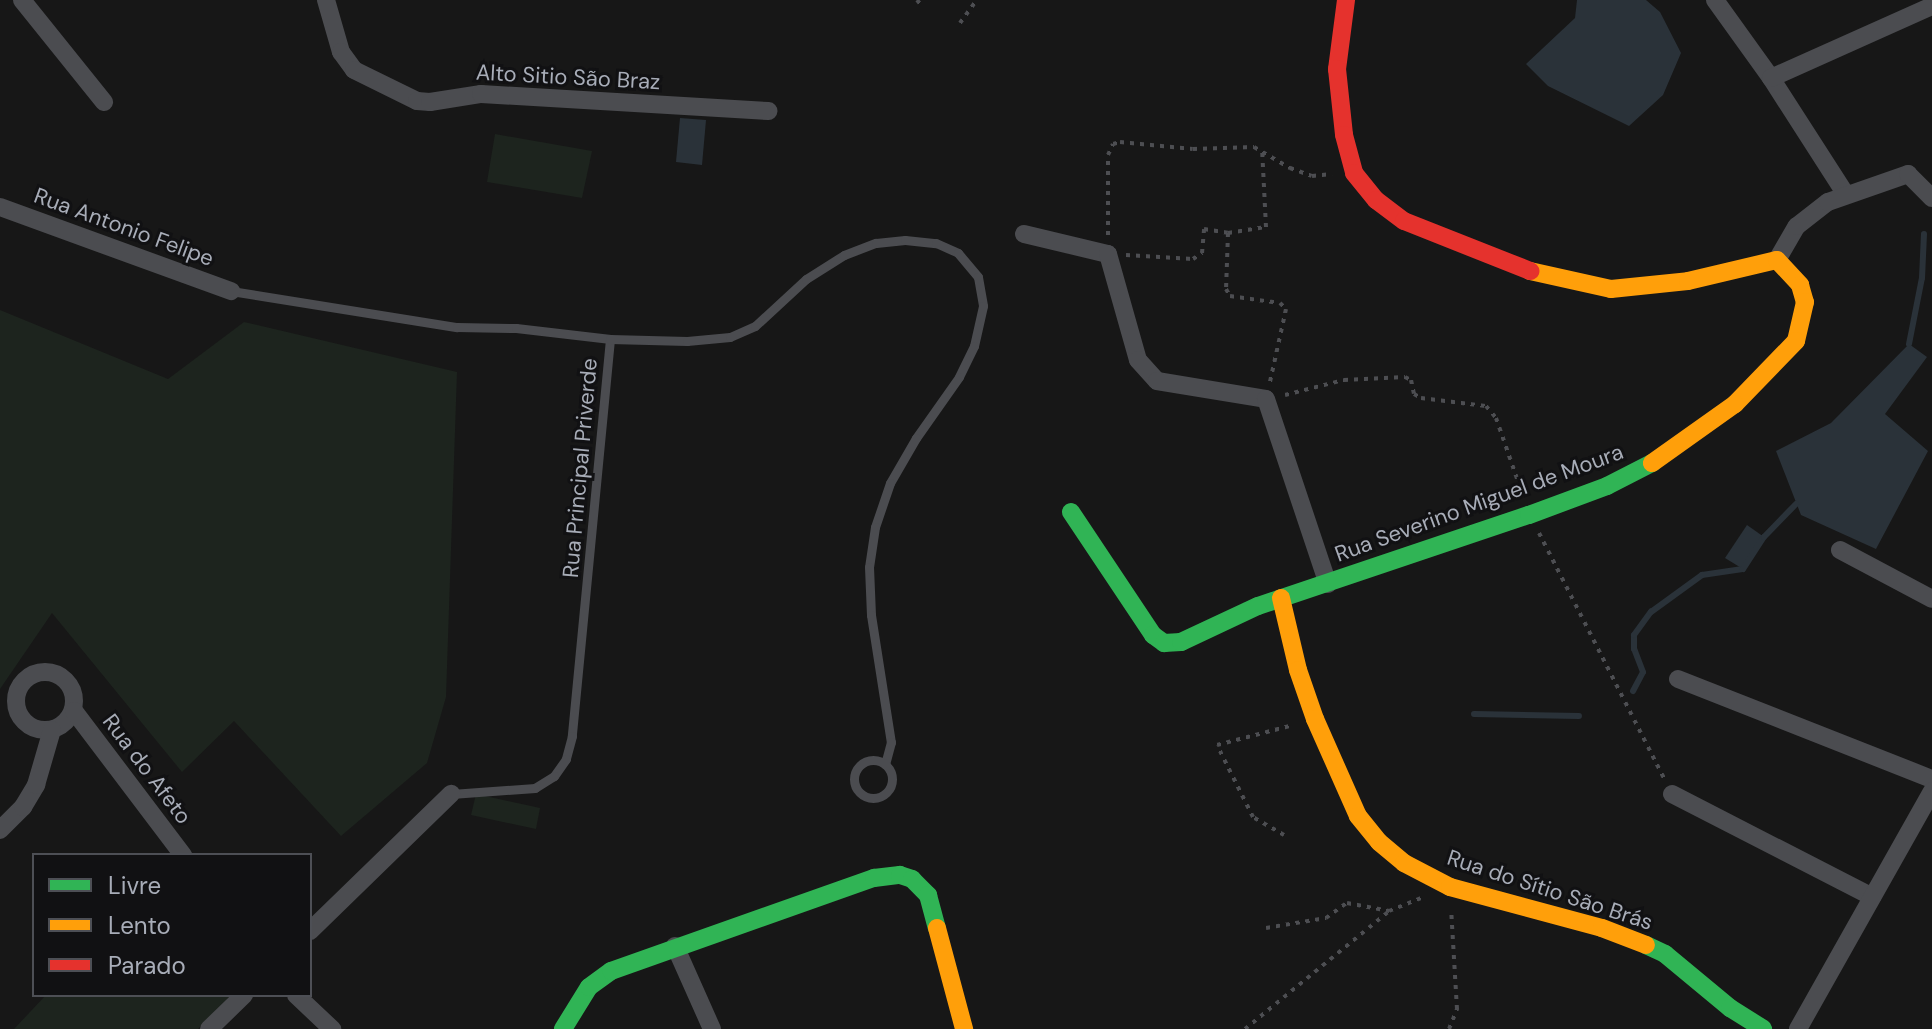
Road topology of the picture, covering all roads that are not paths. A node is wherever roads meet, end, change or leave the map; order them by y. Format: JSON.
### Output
{"nodes":[{"id":1,"x":22,"y":0,"type":"edge"},
{"id":2,"x":326,"y":0,"type":"edge"},
{"id":3,"x":1346,"y":0,"type":"edge"},
{"id":4,"x":1715,"y":0,"type":"edge"},
{"id":5,"x":1932,"y":6,"type":"edge"},
{"id":6,"x":1771,"y":78,"type":"junction"},
{"id":7,"x":104,"y":102,"type":"dead end"},
{"id":8,"x":768,"y":111,"type":"dead end"},
{"id":9,"x":1846,"y":195,"type":"junction"},
{"id":10,"x":1932,"y":198,"type":"edge"},
{"id":11,"x":0,"y":207,"type":"edge"},
{"id":12,"x":1024,"y":234,"type":"dead end"},
{"id":13,"x":1777,"y":260,"type":"junction"},
{"id":14,"x":231,"y":291,"type":"joint"},
{"id":15,"x":610,"y":339,"type":"junction"},
{"id":16,"x":1071,"y":512,"type":"dead end"},
{"id":17,"x":1840,"y":550,"type":"dead end"},
{"id":18,"x":1328,"y":584,"type":"junction"},
{"id":19,"x":1281,"y":598,"type":"junction"},
{"id":20,"x":1932,"y":599,"type":"edge"},
{"id":21,"x":1678,"y":679,"type":"dead end"},
{"id":22,"x":74,"y":711,"type":"junction"},
{"id":23,"x":52,"y":730,"type":"junction"},
{"id":24,"x":885,"y":764,"type":"junction"},
{"id":25,"x":1932,"y":779,"type":"edge"},
{"id":26,"x":1932,"y":791,"type":"edge"},
{"id":27,"x":451,"y":794,"type":"joint"},
{"id":28,"x":1672,"y":794,"type":"road end"},
{"id":29,"x":0,"y":830,"type":"edge"},
{"id":30,"x":181,"y":853,"type":"edge"},
{"id":31,"x":1872,"y":897,"type":"junction"},
{"id":32,"x":312,"y":929,"type":"edge"},
{"id":33,"x":675,"y":946,"type":"junction"},
{"id":34,"x":242,"y":997,"type":"edge"},
{"id":35,"x":298,"y":997,"type":"edge"},
{"id":36,"x":209,"y":1029,"type":"edge"},
{"id":37,"x":332,"y":1029,"type":"edge"},
{"id":38,"x":563,"y":1029,"type":"edge"},
{"id":39,"x":712,"y":1029,"type":"edge"},
{"id":40,"x":964,"y":1029,"type":"edge"},
{"id":41,"x":1763,"y":1029,"type":"edge"},
{"id":42,"x":1798,"y":1029,"type":"edge"}],
"edges":[{"from":1,"to":7,"type":"street"},
{"from":2,"to":8,"type":"street","name":"Alto Sitio São Braz"},
{"from":3,"to":13,"type":"street"},
{"from":4,"to":6,"type":"street"},
{"from":5,"to":6,"type":"street"},
{"from":6,"to":9,"type":"street"},
{"from":9,"to":10,"type":"street"},
{"from":9,"to":13,"type":"street"},
{"from":11,"to":14,"type":"street","name":"Rua Antonio Felipe"},
{"from":12,"to":18,"type":"street","name":"Rua Severino Miguel de Moura"},
{"from":13,"to":18,"type":"street","name":"Rua Severino Miguel de Moura"},
{"from":14,"to":15,"type":"lane","name":"Rua Principal Priverde"},
{"from":15,"to":24,"type":"lane"},
{"from":15,"to":27,"type":"lane","name":"Rua Principal Priverde"},
{"from":16,"to":19,"type":"street","name":"Rua Severino Miguel de Moura"},
{"from":17,"to":20,"type":"street"},
{"from":18,"to":19,"type":"street","name":"Rua Severino Miguel de Moura"},
{"from":19,"to":41,"type":"street","name":"Rua do Sítio São Brás"},
{"from":21,"to":25,"type":"street"},
{"from":22,"to":23,"type":"street","name":"Rua do Afeto"},
{"from":22,"to":23,"type":"street","name":"Rua do Afeto"},
{"from":22,"to":30,"type":"street","name":"Rua do Afeto"},
{"from":23,"to":29,"type":"street"},
{"from":24,"to":24,"type":"lane"},
{"from":26,"to":31,"type":"street"},
{"from":27,"to":32,"type":"street"},
{"from":28,"to":31,"type":"street"},
{"from":31,"to":42,"type":"street"},
{"from":33,"to":38,"type":"street"},
{"from":33,"to":39,"type":"street"},
{"from":33,"to":40,"type":"street"},
{"from":34,"to":36,"type":"street"},
{"from":35,"to":37,"type":"street"}]}
